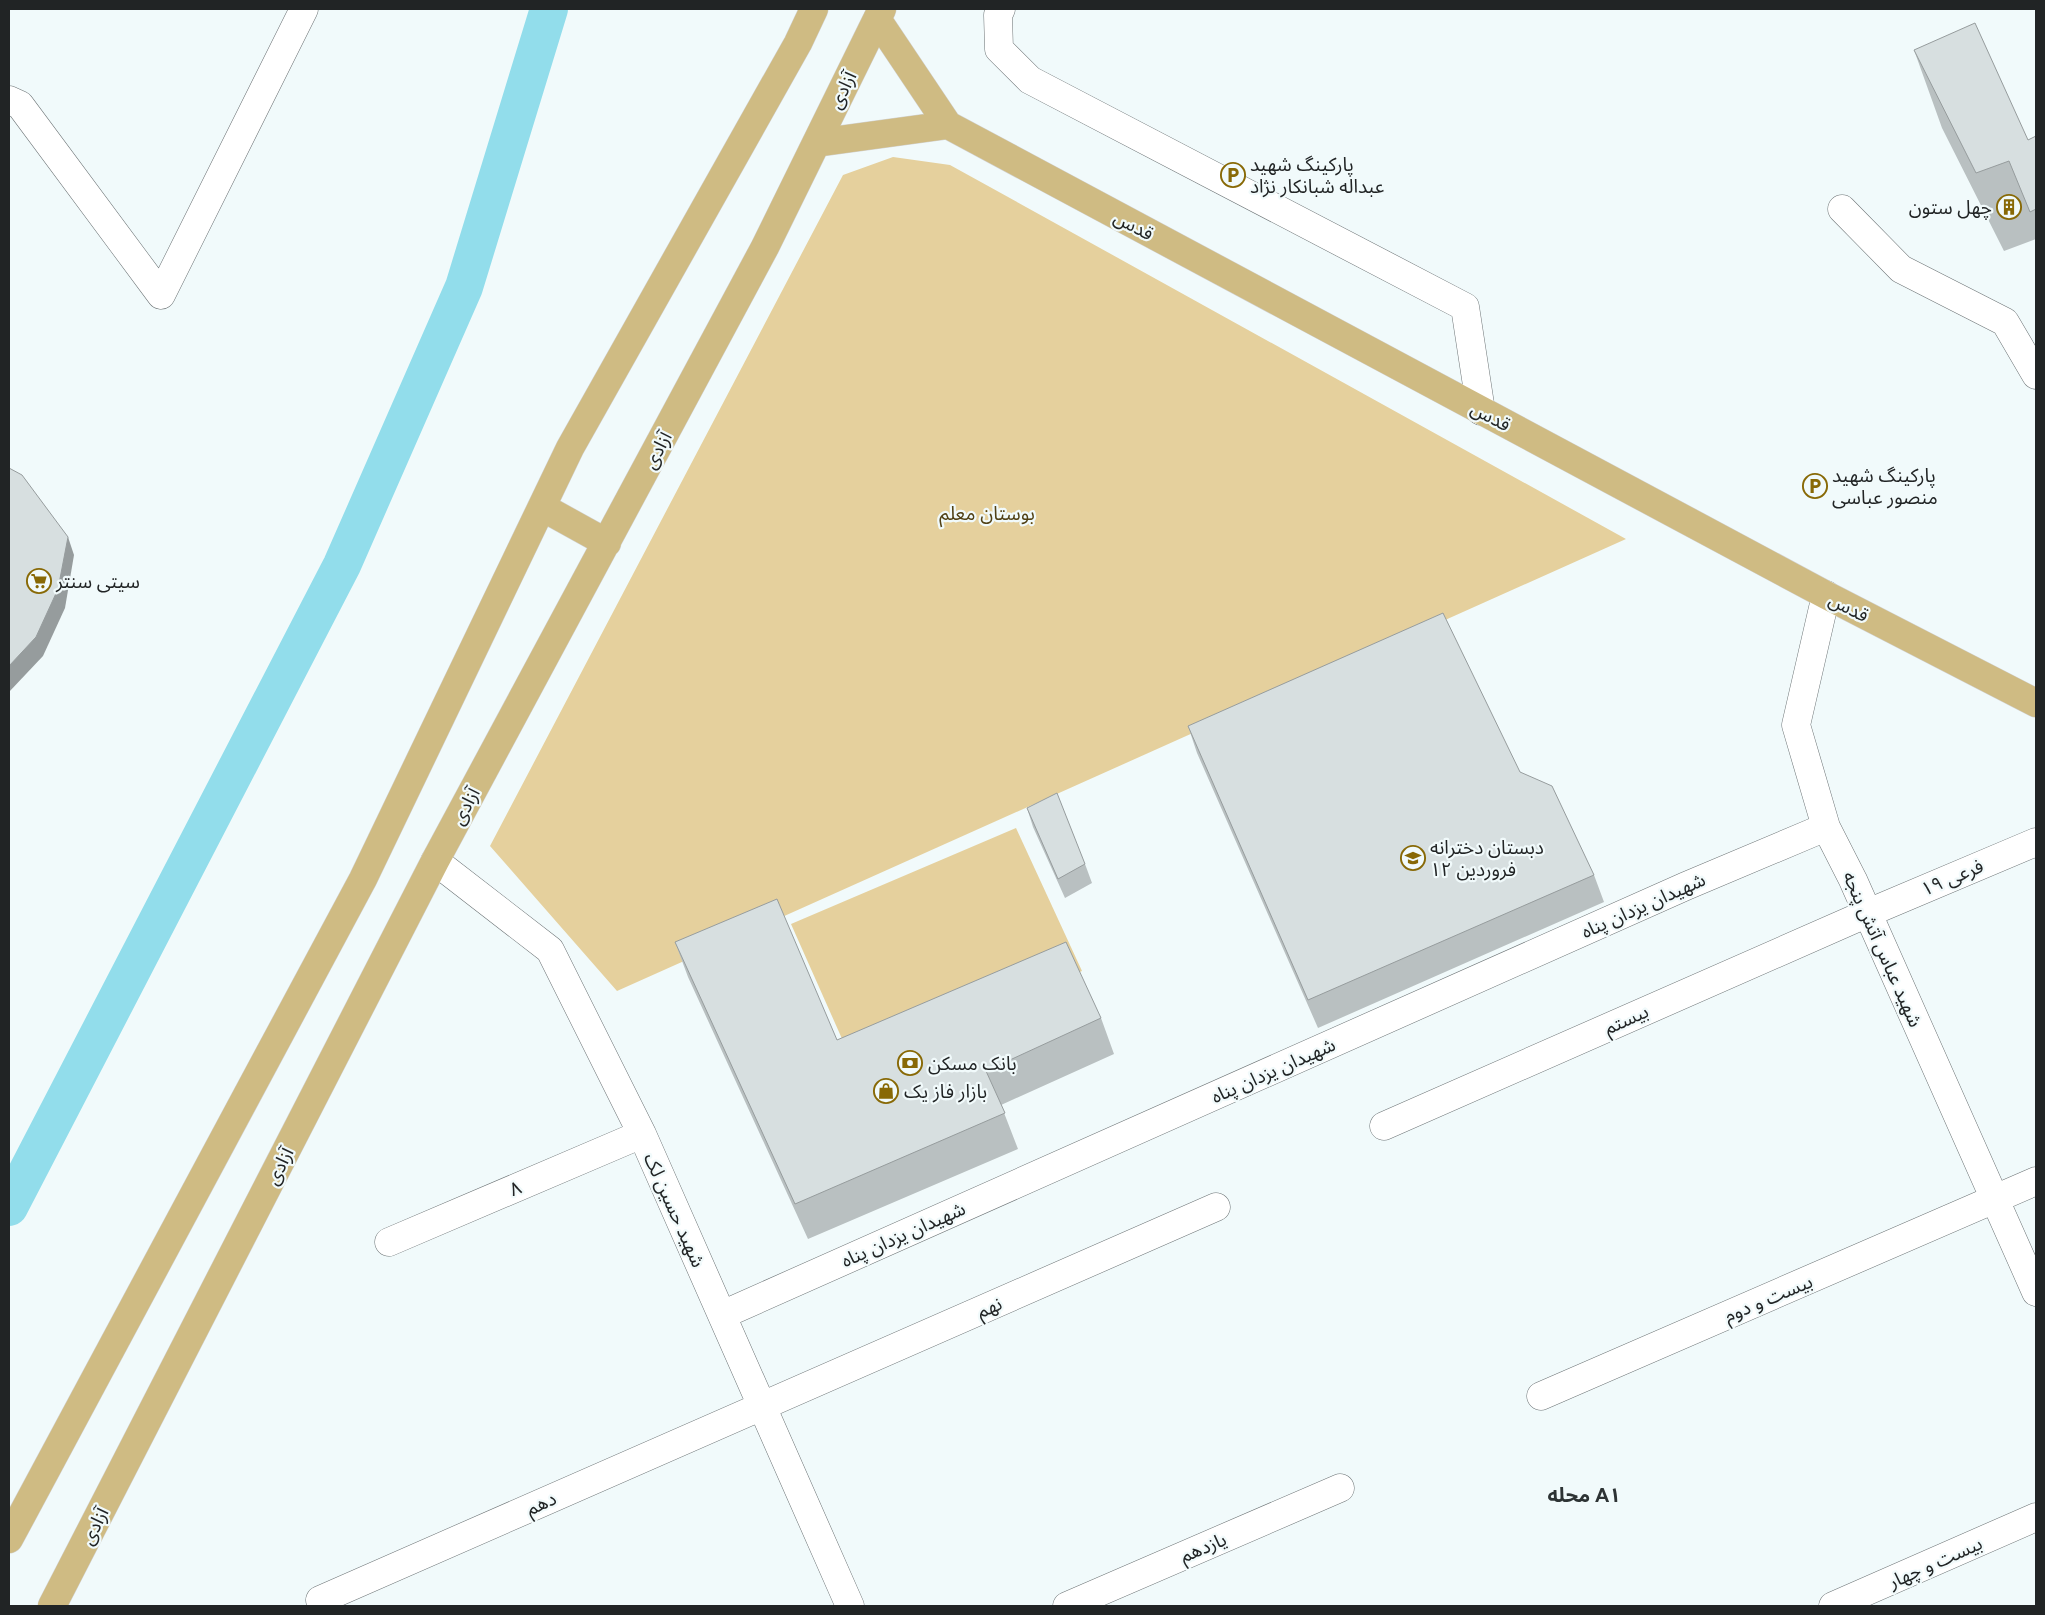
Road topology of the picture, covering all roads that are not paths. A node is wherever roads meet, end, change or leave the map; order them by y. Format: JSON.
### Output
{"nodes":[{"id":1,"x":304,"y":9,"type":"edge"},
{"id":2,"x":814,"y":9,"type":"edge"},
{"id":3,"x":1001,"y":9,"type":"edge"},
{"id":4,"x":879,"y":14,"type":"edge"},
{"id":5,"x":9,"y":100,"type":"edge"},
{"id":6,"x":948,"y":125,"type":"junction"},
{"id":7,"x":816,"y":143,"type":"junction"},
{"id":8,"x":1842,"y":208,"type":"dead end"},
{"id":9,"x":2036,"y":375,"type":"edge"},
{"id":10,"x":1482,"y":410,"type":"junction"},
{"id":11,"x":542,"y":507,"type":"junction"},
{"id":12,"x":607,"y":543,"type":"junction"},
{"id":13,"x":1826,"y":595,"type":"junction"},
{"id":14,"x":2036,"y":703,"type":"edge"},
{"id":15,"x":1826,"y":827,"type":"junction"},
{"id":16,"x":2036,"y":842,"type":"edge"},
{"id":17,"x":435,"y":861,"type":"junction"},
{"id":18,"x":1868,"y":913,"type":"junction"},
{"id":19,"x":1384,"y":1126,"type":"dead end"},
{"id":20,"x":642,"y":1134,"type":"junction"},
{"id":21,"x":2036,"y":1181,"type":"edge"},
{"id":22,"x":1995,"y":1199,"type":"junction"},
{"id":23,"x":1216,"y":1207,"type":"dead end"},
{"id":24,"x":389,"y":1242,"type":"dead end"},
{"id":25,"x":2036,"y":1292,"type":"edge"},
{"id":26,"x":722,"y":1315,"type":"junction"},
{"id":27,"x":1541,"y":1396,"type":"dead end"},
{"id":28,"x":762,"y":1406,"type":"junction"},
{"id":29,"x":1340,"y":1488,"type":"dead end"},
{"id":30,"x":2036,"y":1517,"type":"edge"},
{"id":31,"x":9,"y":1539,"type":"edge"},
{"id":32,"x":320,"y":1600,"type":"dead end"},
{"id":33,"x":52,"y":1606,"type":"edge"},
{"id":34,"x":850,"y":1606,"type":"edge"},
{"id":35,"x":1067,"y":1606,"type":"edge"},
{"id":36,"x":1833,"y":1606,"type":"edge"}],
"edges":[{"from":1,"to":5,"type":"street"},
{"from":2,"to":11,"type":"main road"},
{"from":3,"to":10,"type":"street"},
{"from":4,"to":6,"type":"main road"},
{"from":4,"to":7,"type":"main road","name":"آزادی"},
{"from":6,"to":7,"type":"main road"},
{"from":6,"to":10,"type":"main road","name":"قدس"},
{"from":7,"to":12,"type":"main road","name":"آزادی"},
{"from":8,"to":9,"type":"street"},
{"from":10,"to":13,"type":"main road","name":"قدس"},
{"from":11,"to":12,"type":"main road"},
{"from":11,"to":31,"type":"main road"},
{"from":12,"to":17,"type":"main road","name":"آزادی"},
{"from":13,"to":14,"type":"main road","name":"قدس"},
{"from":13,"to":15,"type":"street","name":"شهید عباس آتش پنجه"},
{"from":15,"to":18,"type":"street","name":"شهید عباس آتش پنجه"},
{"from":15,"to":26,"type":"street","name":"شهیدان یزدان پناه"},
{"from":16,"to":18,"type":"street","name":"فرعی ۱۹"},
{"from":17,"to":20,"type":"street","name":"شهید حسین لک"},
{"from":17,"to":33,"type":"main road","name":"آزادی"},
{"from":18,"to":19,"type":"street","name":"بیستم"},
{"from":18,"to":22,"type":"street","name":"شهید عباس آتش پنجه"},
{"from":20,"to":24,"type":"street","name":"۸"},
{"from":20,"to":26,"type":"street","name":"شهید حسین لک"},
{"from":21,"to":22,"type":"street","name":"بیست و دوم"},
{"from":22,"to":25,"type":"street","name":"شهید عباس آتش پنجه"},
{"from":22,"to":27,"type":"street","name":"بیست و دوم"},
{"from":23,"to":28,"type":"street","name":"نهم"},
{"from":26,"to":28,"type":"street","name":"شهید حسین لک"},
{"from":28,"to":32,"type":"street","name":"دهم"},
{"from":28,"to":34,"type":"street","name":"شهید حسین لک"},
{"from":29,"to":35,"type":"street","name":"یازدهم"},
{"from":30,"to":36,"type":"street","name":"بیست و چهار"}]}
